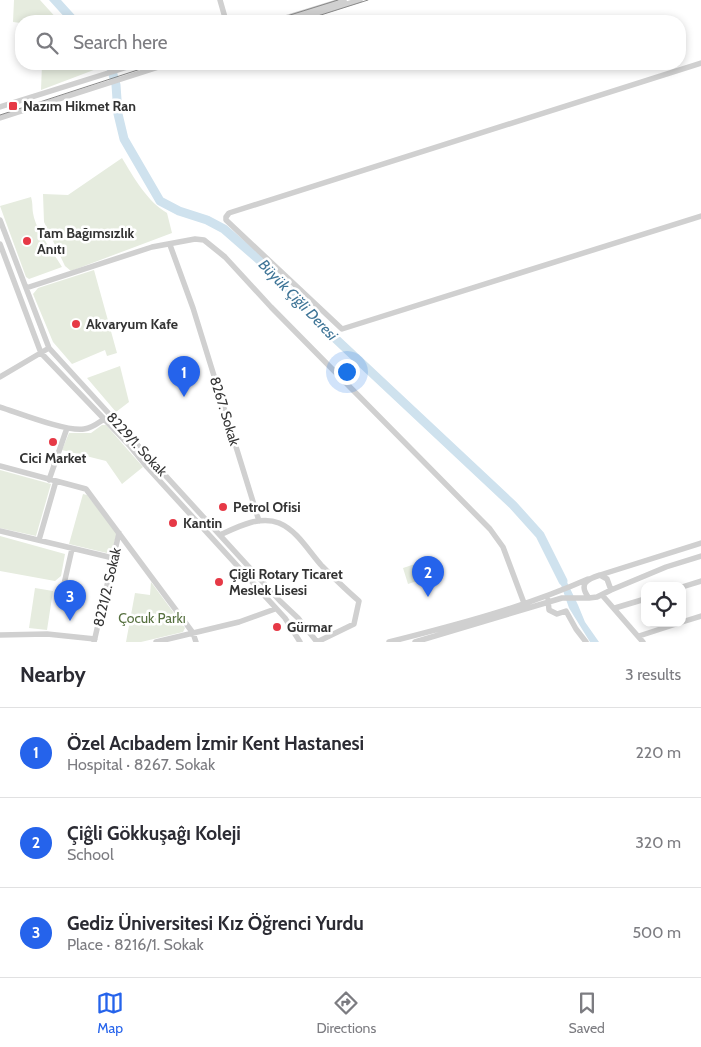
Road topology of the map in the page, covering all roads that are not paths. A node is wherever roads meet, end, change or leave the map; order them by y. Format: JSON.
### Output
{"nodes":[{"id":1,"x":220,"y":0,"type":"edge"},
{"id":2,"x":344,"y":0,"type":"edge"},
{"id":3,"x":360,"y":0,"type":"edge"},
{"id":4,"x":224,"y":15,"type":"edge"},
{"id":5,"x":295,"y":15,"type":"edge"},
{"id":6,"x":312,"y":15,"type":"edge"},
{"id":7,"x":701,"y":63,"type":"edge"},
{"id":8,"x":686,"y":68,"type":"edge"},
{"id":9,"x":118,"y":70,"type":"edge"},
{"id":10,"x":148,"y":70,"type":"edge"},
{"id":11,"x":679,"y":70,"type":"edge"},
{"id":12,"x":0,"y":108,"type":"edge"},
{"id":13,"x":0,"y":118,"type":"edge"},
{"id":14,"x":701,"y":216,"type":"edge"},
{"id":15,"x":0,"y":220,"type":"edge"},
{"id":16,"x":0,"y":244,"type":"edge"},
{"id":17,"x":170,"y":245,"type":"junction"},
{"id":18,"x":26,"y":288,"type":"junction"},
{"id":19,"x":49,"y":348,"type":"junction"},
{"id":20,"x":40,"y":353,"type":"junction"},
{"id":21,"x":0,"y":377,"type":"edge"},
{"id":22,"x":0,"y":407,"type":"edge"},
{"id":23,"x":104,"y":419,"type":"junction"},
{"id":24,"x":67,"y":428,"type":"junction"},
{"id":25,"x":0,"y":466,"type":"edge"},
{"id":26,"x":53,"y":480,"type":"junction"},
{"id":27,"x":259,"y":521,"type":"junction"},
{"id":28,"x":0,"y":531,"type":"edge"},
{"id":29,"x":119,"y":533,"type":"junction"},
{"id":30,"x":220,"y":535,"type":"junction"},
{"id":31,"x":39,"y":540,"type":"junction"},
{"id":32,"x":701,"y":543,"type":"edge"},
{"id":33,"x":72,"y":549,"type":"junction"},
{"id":34,"x":701,"y":556,"type":"edge"},
{"id":35,"x":113,"y":558,"type":"junction"},
{"id":36,"x":600,"y":575,"type":"junction"},
{"id":37,"x":588,"y":579,"type":"junction"},
{"id":38,"x":701,"y":581,"type":"edge"},
{"id":39,"x":64,"y":584,"type":"dead end"},
{"id":40,"x":686,"y":586,"type":"edge"},
{"id":41,"x":611,"y":590,"type":"junction"},
{"id":42,"x":550,"y":595,"type":"junction"},
{"id":43,"x":602,"y":595,"type":"junction"},
{"id":44,"x":589,"y":598,"type":"junction"},
{"id":45,"x":561,"y":599,"type":"junction"},
{"id":46,"x":641,"y":600,"type":"edge"},
{"id":47,"x":524,"y":603,"type":"junction"},
{"id":48,"x":548,"y":603,"type":"junction"},
{"id":49,"x":615,"y":608,"type":"junction"},
{"id":50,"x":275,"y":609,"type":"junction"},
{"id":51,"x":566,"y":611,"type":"junction"},
{"id":52,"x":701,"y":616,"type":"edge"},
{"id":53,"x":686,"y":621,"type":"edge"},
{"id":54,"x":668,"y":627,"type":"edge"},
{"id":55,"x":193,"y":633,"type":"junction"},
{"id":56,"x":312,"y":634,"type":"junction"},
{"id":57,"x":0,"y":635,"type":"edge"},
{"id":58,"x":638,"y":636,"type":"junction"},
{"id":59,"x":95,"y":640,"type":"edge"},
{"id":60,"x":298,"y":641,"type":"edge"},
{"id":61,"x":156,"y":642,"type":"edge"},
{"id":62,"x":196,"y":642,"type":"edge"},
{"id":63,"x":317,"y":642,"type":"edge"},
{"id":64,"x":389,"y":642,"type":"edge"},
{"id":65,"x":415,"y":642,"type":"edge"},
{"id":66,"x":586,"y":642,"type":"edge"},
{"id":67,"x":643,"y":642,"type":"edge"}],
"edges":[{"from":1,"to":4,"type":"street"},
{"from":2,"to":5,"type":"street"},
{"from":3,"to":6,"type":"street"},
{"from":7,"to":8,"type":"street"},
{"from":9,"to":12,"type":"street"},
{"from":10,"to":13,"type":"street"},
{"from":11,"to":14,"type":"street"},
{"from":15,"to":18,"type":"street","name":"8229/1. Sokak"},
{"from":16,"to":20,"type":"street","name":"8229/1. Sokak"},
{"from":17,"to":18,"type":"street"},
{"from":17,"to":27,"type":"street","name":"8267. Sokak"},
{"from":17,"to":47,"type":"street"},
{"from":18,"to":19,"type":"street","name":"8229/1. Sokak"},
{"from":19,"to":20,"type":"street"},
{"from":19,"to":30,"type":"street","name":"8229/1. Sokak"},
{"from":20,"to":21,"type":"street"},
{"from":20,"to":23,"type":"street","name":"8229/1. Sokak"},
{"from":22,"to":24,"type":"street"},
{"from":23,"to":24,"type":"street"},
{"from":23,"to":50,"type":"street","name":"8229/1. Sokak"},
{"from":24,"to":26,"type":"street"},
{"from":25,"to":26,"type":"street"},
{"from":26,"to":29,"type":"street"},
{"from":26,"to":31,"type":"street"},
{"from":27,"to":30,"type":"street"},
{"from":27,"to":63,"type":"street"},
{"from":28,"to":31,"type":"street"},
{"from":29,"to":35,"type":"street","name":"8221/2. Sokak"},
{"from":29,"to":55,"type":"street"},
{"from":30,"to":56,"type":"street","name":"8229/1. Sokak"},
{"from":31,"to":33,"type":"street"},
{"from":32,"to":36,"type":"street"},
{"from":33,"to":35,"type":"street"},
{"from":33,"to":39,"type":"street"},
{"from":34,"to":41,"type":"street"},
{"from":35,"to":59,"type":"street","name":"8221/2. Sokak"},
{"from":36,"to":37,"type":"street"},
{"from":36,"to":41,"type":"street"},
{"from":37,"to":42,"type":"street"},
{"from":37,"to":44,"type":"street"},
{"from":38,"to":40,"type":"street"},
{"from":41,"to":43,"type":"street"},
{"from":42,"to":47,"type":"street"},
{"from":42,"to":48,"type":"street"},
{"from":43,"to":44,"type":"street"},
{"from":43,"to":49,"type":"street"},
{"from":44,"to":45,"type":"street"},
{"from":45,"to":48,"type":"street"},
{"from":45,"to":51,"type":"street"},
{"from":46,"to":49,"type":"street"},
{"from":47,"to":64,"type":"street"},
{"from":48,"to":51,"type":"street"},
{"from":48,"to":65,"type":"street"},
{"from":49,"to":58,"type":"street"},
{"from":50,"to":55,"type":"street"},
{"from":50,"to":60,"type":"street","name":"8229/1. Sokak"},
{"from":51,"to":66,"type":"street"},
{"from":52,"to":53,"type":"street"},
{"from":54,"to":58,"type":"street"},
{"from":55,"to":61,"type":"street"},
{"from":55,"to":62,"type":"street"},
{"from":56,"to":60,"type":"street"},
{"from":56,"to":63,"type":"street","name":"8229/1. Sokak"},
{"from":57,"to":59,"type":"street"},
{"from":58,"to":67,"type":"street"}]}
